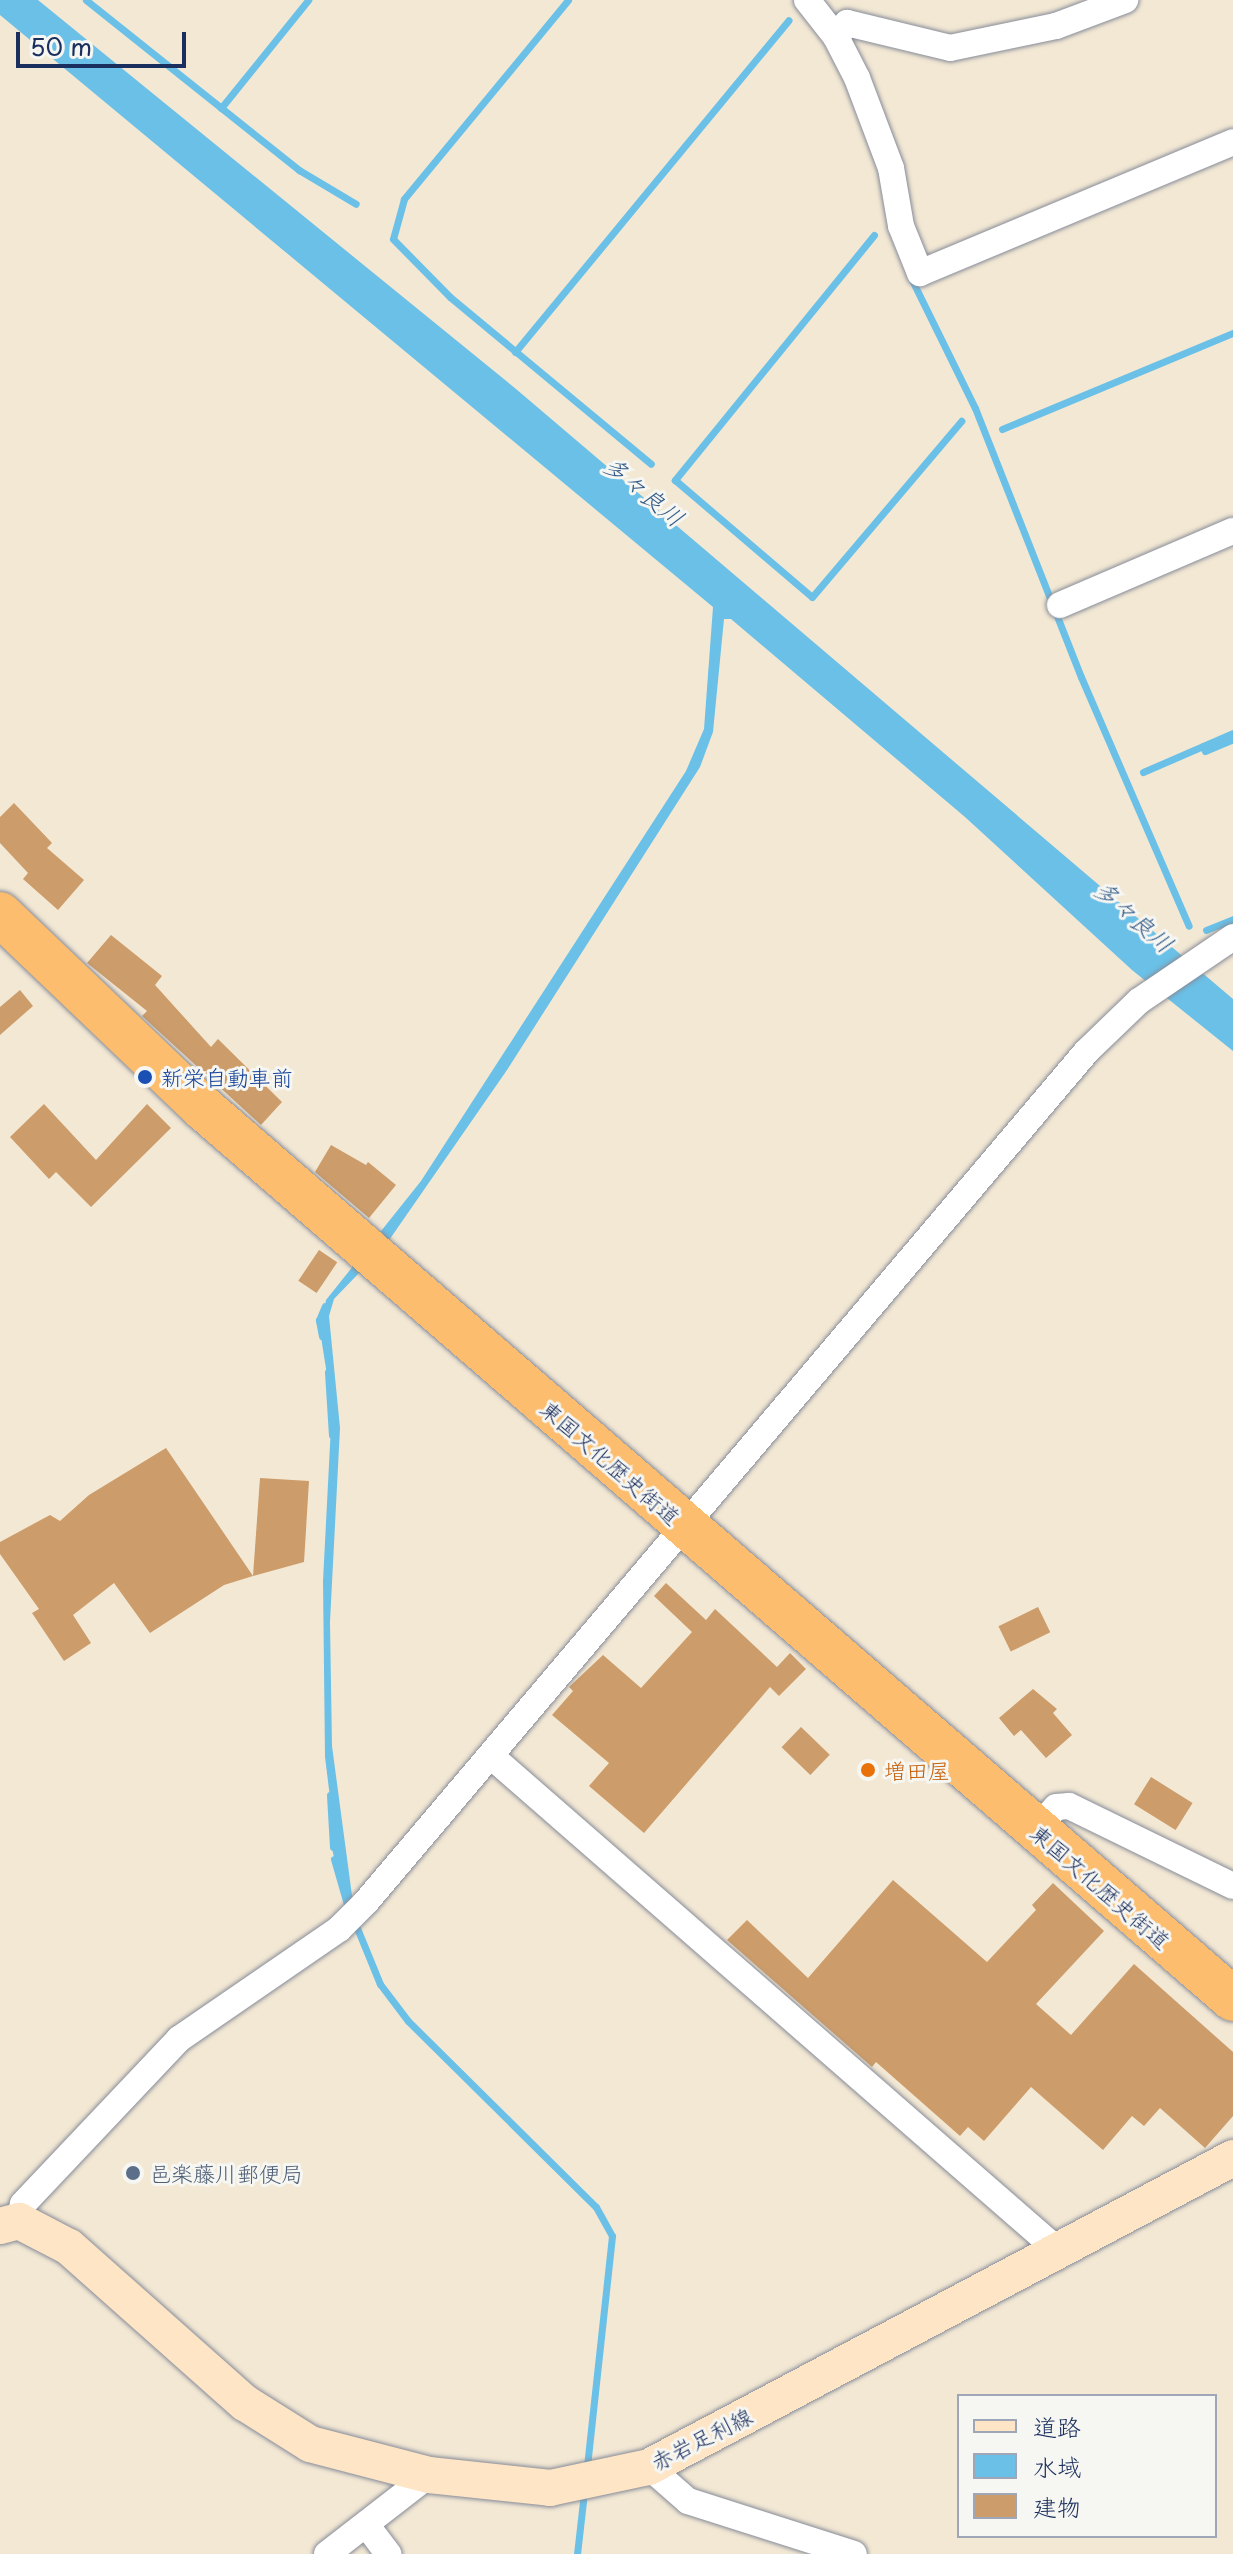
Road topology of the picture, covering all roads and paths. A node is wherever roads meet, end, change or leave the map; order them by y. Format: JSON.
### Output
{"nodes":[{"id":1,"x":807,"y":0,"type":"edge"},
{"id":2,"x":1125,"y":0,"type":"edge"},
{"id":3,"x":841,"y":20,"type":"edge"},
{"id":4,"x":1233,"y":142,"type":"edge"},
{"id":5,"x":1233,"y":531,"type":"edge"},
{"id":6,"x":1060,"y":605,"type":"dead end"},
{"id":7,"x":0,"y":914,"type":"edge"},
{"id":8,"x":1233,"y":937,"type":"edge"},
{"id":9,"x":685,"y":1527,"type":"junction"},
{"id":10,"x":491,"y":1756,"type":"junction"},
{"id":11,"x":1035,"y":1829,"type":"junction"},
{"id":12,"x":1233,"y":1886,"type":"edge"},
{"id":13,"x":1233,"y":1999,"type":"edge"},
{"id":14,"x":1233,"y":2158,"type":"edge"},
{"id":15,"x":9,"y":2224,"type":"edge"},
{"id":16,"x":1061,"y":2253,"type":"junction"},
{"id":17,"x":649,"y":2467,"type":"junction"},
{"id":18,"x":429,"y":2475,"type":"junction"},
{"id":19,"x":368,"y":2527,"type":"junction"},
{"id":20,"x":327,"y":2554,"type":"edge"},
{"id":21,"x":388,"y":2554,"type":"edge"},
{"id":22,"x":854,"y":2554,"type":"edge"}],
"edges":[{"from":1,"to":3,"type":"street"},
{"from":2,"to":3,"type":"street"},
{"from":3,"to":4,"type":"street"},
{"from":5,"to":6,"type":"street"},
{"from":7,"to":9,"type":"highway","name":"東国文化歴史街道"},
{"from":8,"to":9,"type":"street"},
{"from":9,"to":10,"type":"street"},
{"from":9,"to":11,"type":"highway","name":"東国文化歴史街道"},
{"from":10,"to":15,"type":"street"},
{"from":10,"to":16,"type":"street"},
{"from":11,"to":12,"type":"street"},
{"from":11,"to":13,"type":"highway","name":"東国文化歴史街道"},
{"from":14,"to":16,"type":"main road","name":"赤岩足利線"},
{"from":15,"to":18,"type":"main road","name":"赤岩足利線"},
{"from":16,"to":17,"type":"main road","name":"赤岩足利線"},
{"from":17,"to":18,"type":"main road","name":"赤岩足利線"},
{"from":17,"to":22,"type":"street"},
{"from":18,"to":19,"type":"street"},
{"from":19,"to":20,"type":"street"},
{"from":19,"to":21,"type":"street"}]}
